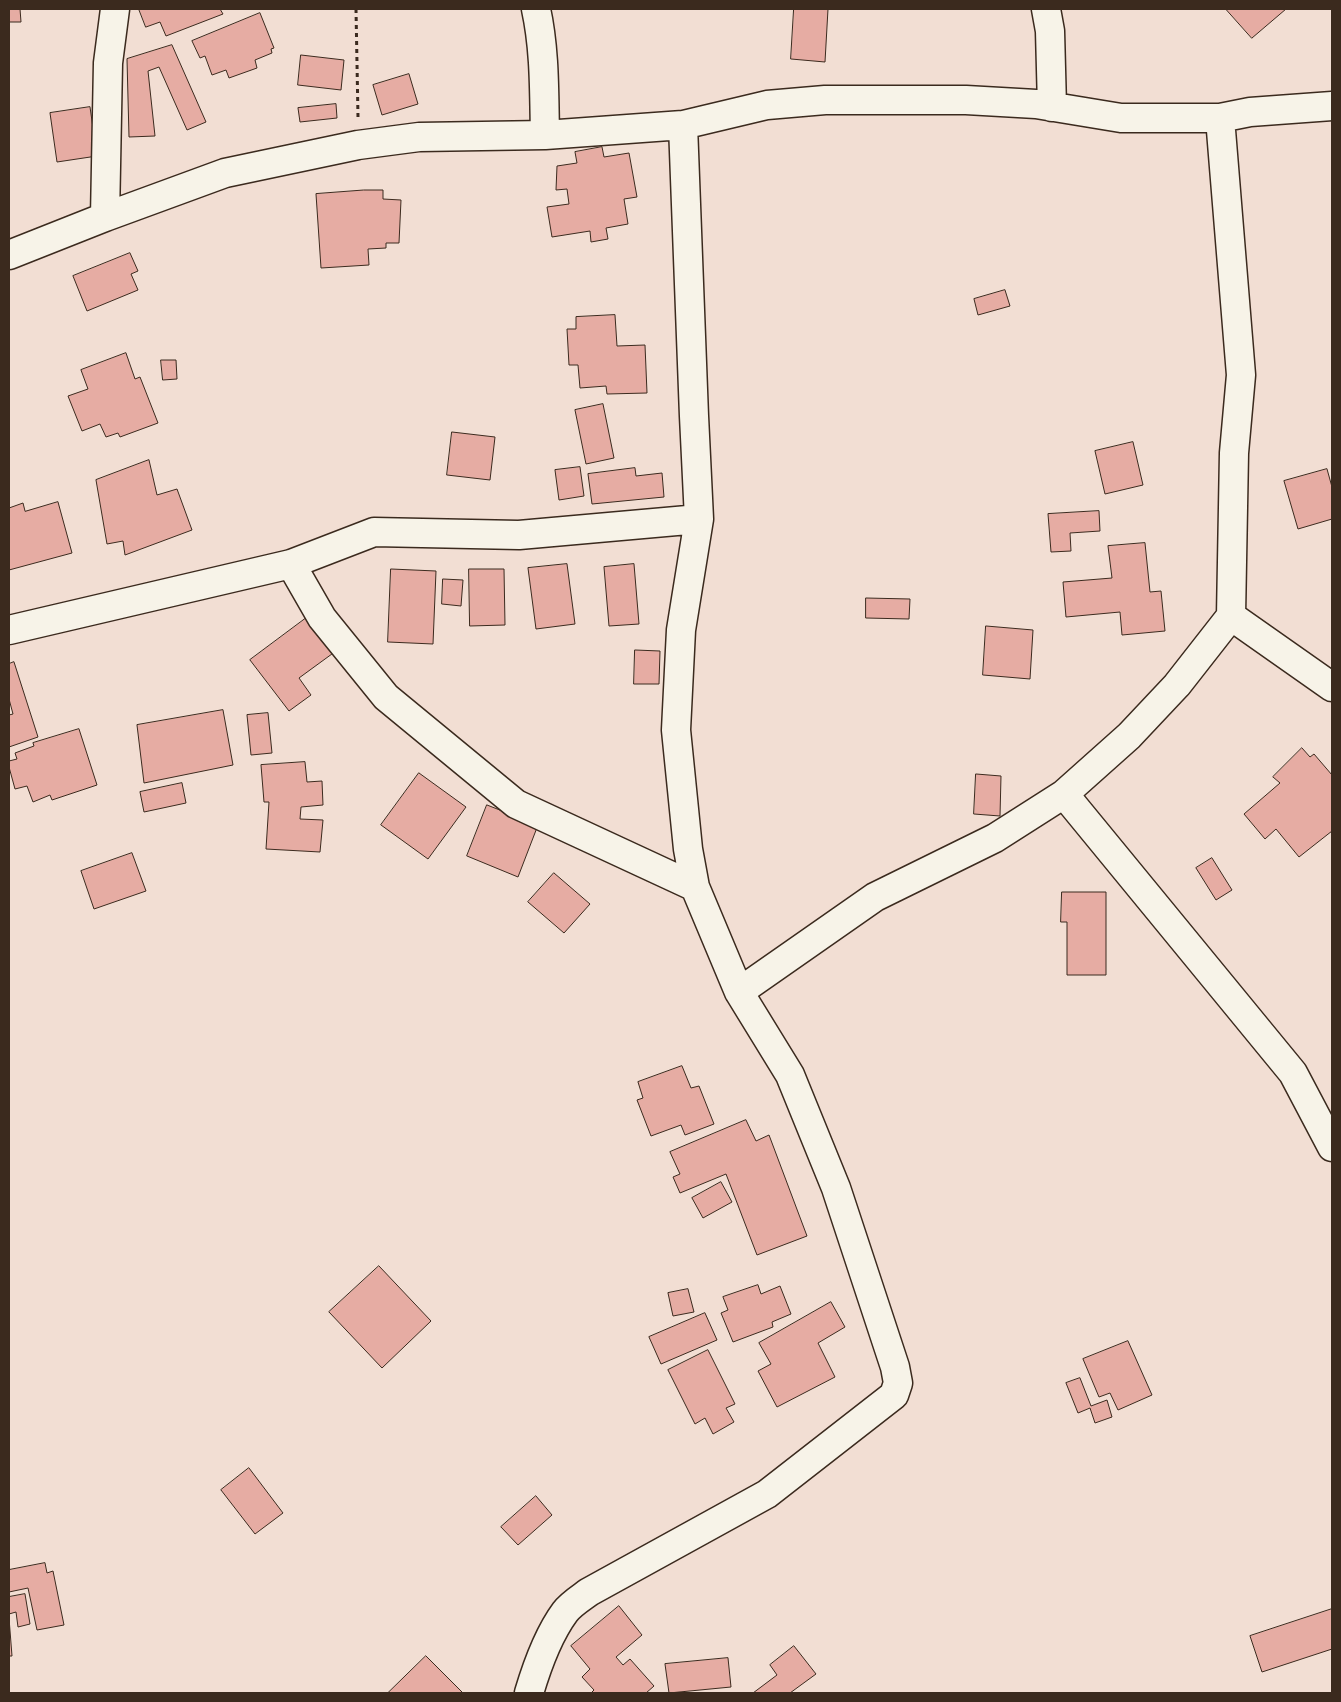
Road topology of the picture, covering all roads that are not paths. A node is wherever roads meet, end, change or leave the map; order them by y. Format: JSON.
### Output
{"nodes":[{"id":1,"x":115,"y":9,"type":"edge"},
{"id":2,"x":536,"y":9,"type":"edge"},
{"id":3,"x":1046,"y":9,"type":"edge"},
{"id":4,"x":1332,"y":106,"type":"edge"},
{"id":5,"x":1052,"y":107,"type":"junction"},
{"id":6,"x":1220,"y":118,"type":"junction"},
{"id":7,"x":683,"y":125,"type":"junction"},
{"id":8,"x":545,"y":134,"type":"junction"},
{"id":9,"x":105,"y":217,"type":"junction"},
{"id":10,"x":9,"y":255,"type":"edge"},
{"id":11,"x":699,"y":519,"type":"junction"},
{"id":12,"x":291,"y":564,"type":"junction"},
{"id":13,"x":1231,"y":616,"type":"junction"},
{"id":14,"x":9,"y":630,"type":"edge"},
{"id":15,"x":1332,"y":687,"type":"edge"},
{"id":16,"x":1064,"y":794,"type":"junction"},
{"id":17,"x":695,"y":887,"type":"junction"},
{"id":18,"x":739,"y":992,"type":"junction"},
{"id":19,"x":1332,"y":1147,"type":"edge"},
{"id":20,"x":529,"y":1693,"type":"edge"}],
"edges":[{"from":1,"to":9,"type":"street"},
{"from":2,"to":8,"type":"street"},
{"from":3,"to":5,"type":"street"},
{"from":4,"to":6,"type":"street"},
{"from":5,"to":6,"type":"street"},
{"from":5,"to":7,"type":"street"},
{"from":6,"to":13,"type":"street"},
{"from":7,"to":8,"type":"street"},
{"from":7,"to":11,"type":"street"},
{"from":8,"to":9,"type":"street"},
{"from":9,"to":10,"type":"street"},
{"from":11,"to":12,"type":"street"},
{"from":11,"to":17,"type":"street"},
{"from":12,"to":14,"type":"street"},
{"from":12,"to":17,"type":"street"},
{"from":13,"to":15,"type":"street"},
{"from":13,"to":16,"type":"street"},
{"from":16,"to":18,"type":"street"},
{"from":16,"to":19,"type":"street"},
{"from":17,"to":18,"type":"street"},
{"from":18,"to":20,"type":"street"}]}
